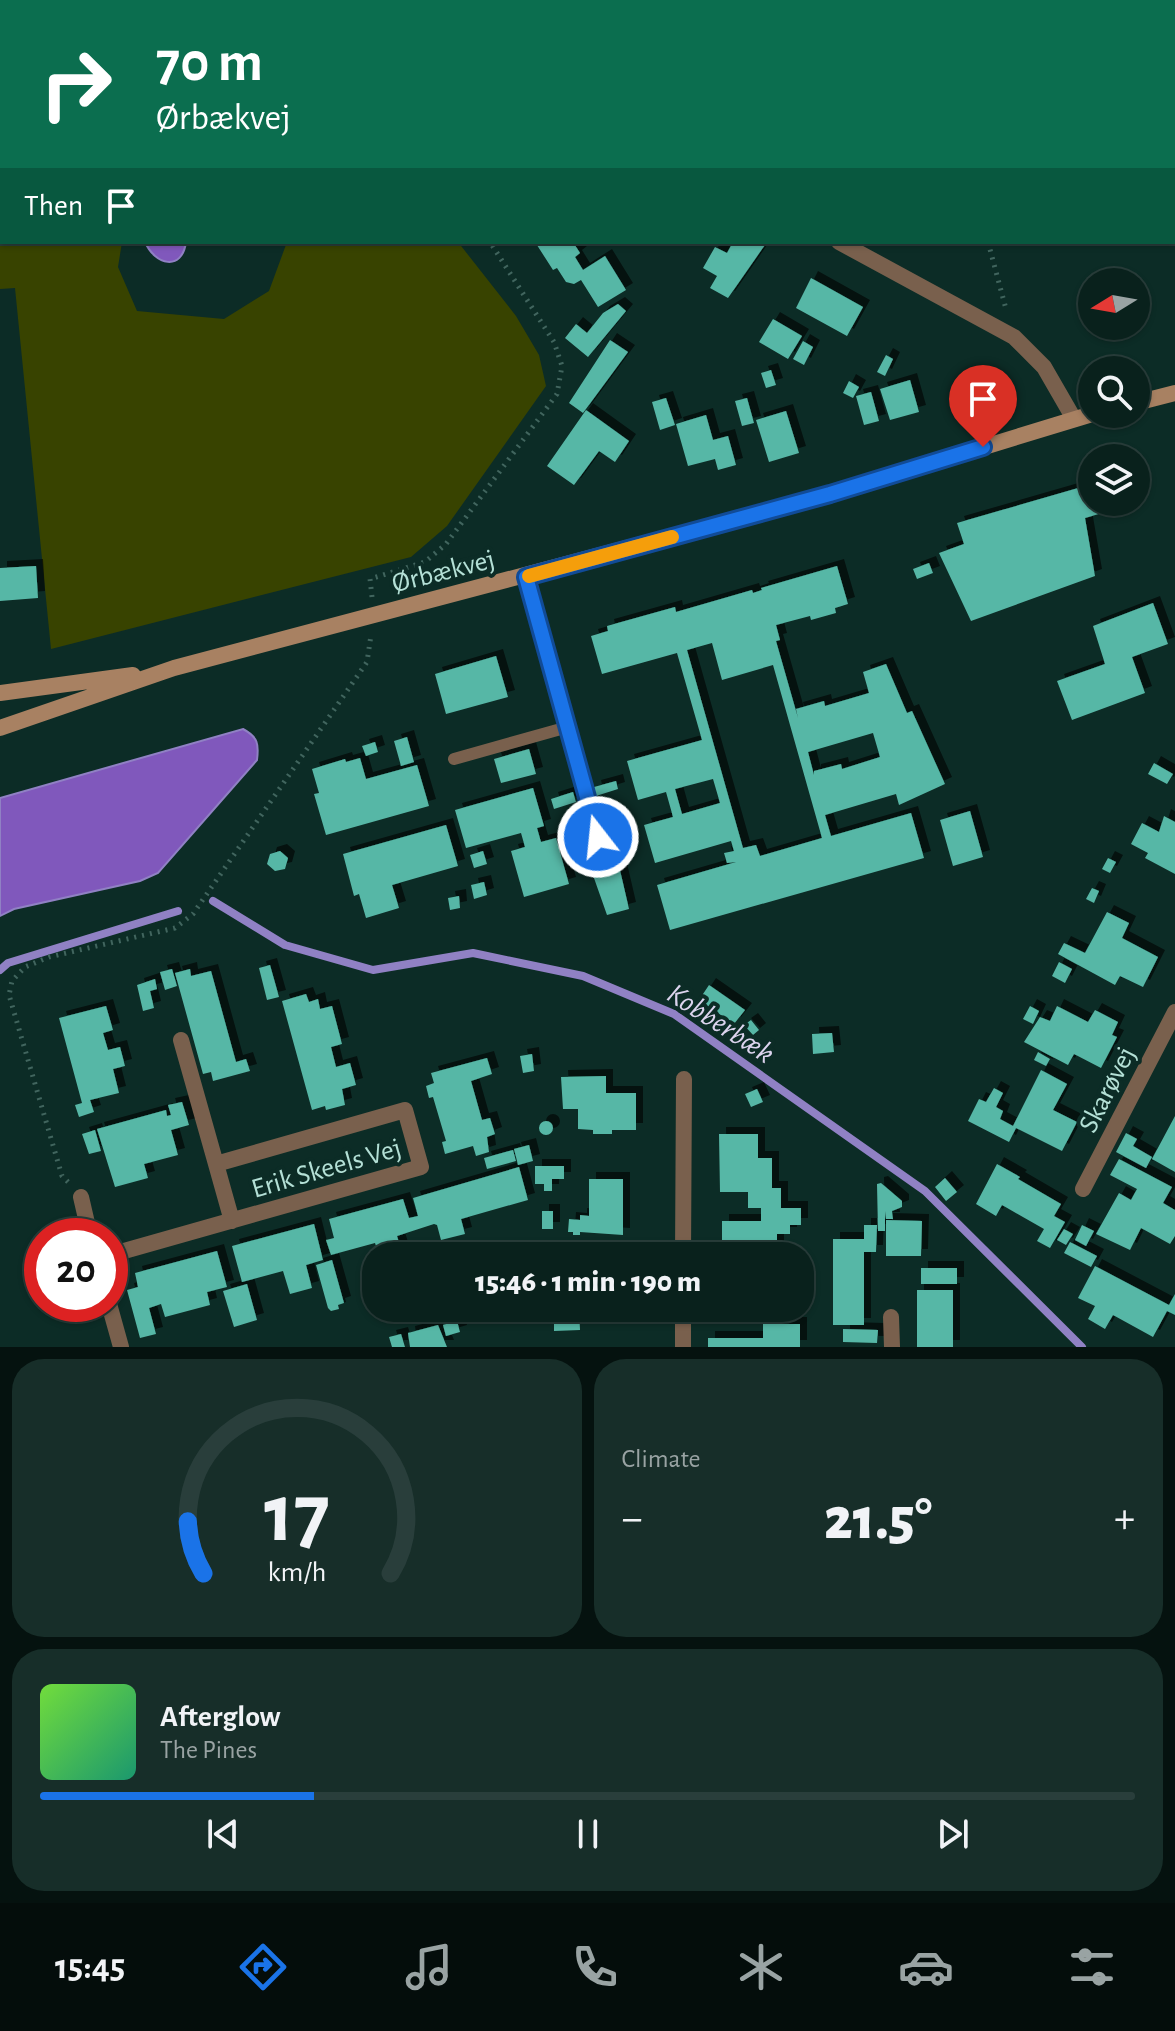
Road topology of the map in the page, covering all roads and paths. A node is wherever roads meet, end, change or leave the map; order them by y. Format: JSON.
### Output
{"nodes":[{"id":1,"x":491,"y":244,"type":"edge"},
{"id":2,"x":989,"y":244,"type":"edge"},
{"id":3,"x":861,"y":247,"type":"edge"},
{"id":4,"x":1014,"y":337,"type":"junction"},
{"id":5,"x":1175,"y":393,"type":"edge"},
{"id":6,"x":1150,"y":399,"type":"edge"},
{"id":7,"x":1078,"y":418,"type":"edge"},
{"id":8,"x":1074,"y":419,"type":"junction"},
{"id":9,"x":526,"y":577,"type":"junction"},
{"id":10,"x":374,"y":614,"type":"junction"},
{"id":11,"x":174,"y":668,"type":"junction"},
{"id":12,"x":0,"y":693,"type":"edge"},
{"id":13,"x":568,"y":727,"type":"junction"},
{"id":14,"x":0,"y":728,"type":"edge"},
{"id":15,"x":454,"y":759,"type":"dead end"},
{"id":16,"x":598,"y":837,"type":"dead end"},
{"id":17,"x":1175,"y":1012,"type":"edge"},
{"id":18,"x":181,"y":1040,"type":"dead end"},
{"id":19,"x":684,"y":1079,"type":"dead end"},
{"id":20,"x":216,"y":1164,"type":"junction"},
{"id":21,"x":1083,"y":1189,"type":"dead end"},
{"id":22,"x":81,"y":1197,"type":"joint"},
{"id":23,"x":86,"y":1218,"type":"edge"},
{"id":24,"x":232,"y":1221,"type":"junction"},
{"id":25,"x":683,"y":1242,"type":"edge"},
{"id":26,"x":128,"y":1250,"type":"edge"},
{"id":27,"x":891,"y":1317,"type":"dead end"},
{"id":28,"x":114,"y":1322,"type":"edge"},
{"id":29,"x":683,"y":1322,"type":"edge"},
{"id":30,"x":121,"y":1347,"type":"edge"},
{"id":31,"x":683,"y":1347,"type":"edge"},
{"id":32,"x":892,"y":1347,"type":"edge"}],
"edges":[{"from":1,"to":10,"type":"path"},
{"from":2,"to":4,"type":"path"},
{"from":3,"to":4,"type":"street"},
{"from":4,"to":8,"type":"street"},
{"from":5,"to":6,"type":"street"},
{"from":7,"to":8,"type":"street","name":"Ørbækvej"},
{"from":8,"to":9,"type":"street","name":"Ørbækvej"},
{"from":9,"to":10,"type":"street","name":"Ørbækvej"},
{"from":9,"to":13,"type":"lane"},
{"from":10,"to":11,"type":"street","name":"Ørbækvej"},
{"from":10,"to":22,"type":"path"},
{"from":11,"to":12,"type":"street","name":"Ørbækvej"},
{"from":11,"to":14,"type":"street","name":"Ørbækvej"},
{"from":13,"to":15,"type":"lane"},
{"from":13,"to":16,"type":"lane"},
{"from":17,"to":21,"type":"street","name":"Skarøvej"},
{"from":18,"to":20,"type":"street","name":"Erik Skeels Vej"},
{"from":19,"to":25,"type":"street"},
{"from":20,"to":24,"type":"street","name":"Erik Skeels Vej"},
{"from":20,"to":24,"type":"street","name":"Erik Skeels Vej"},
{"from":22,"to":23,"type":"street"},
{"from":24,"to":26,"type":"street","name":"Erik Skeels Vej"},
{"from":27,"to":32,"type":"street"},
{"from":28,"to":30,"type":"street"},
{"from":29,"to":31,"type":"street"}]}
